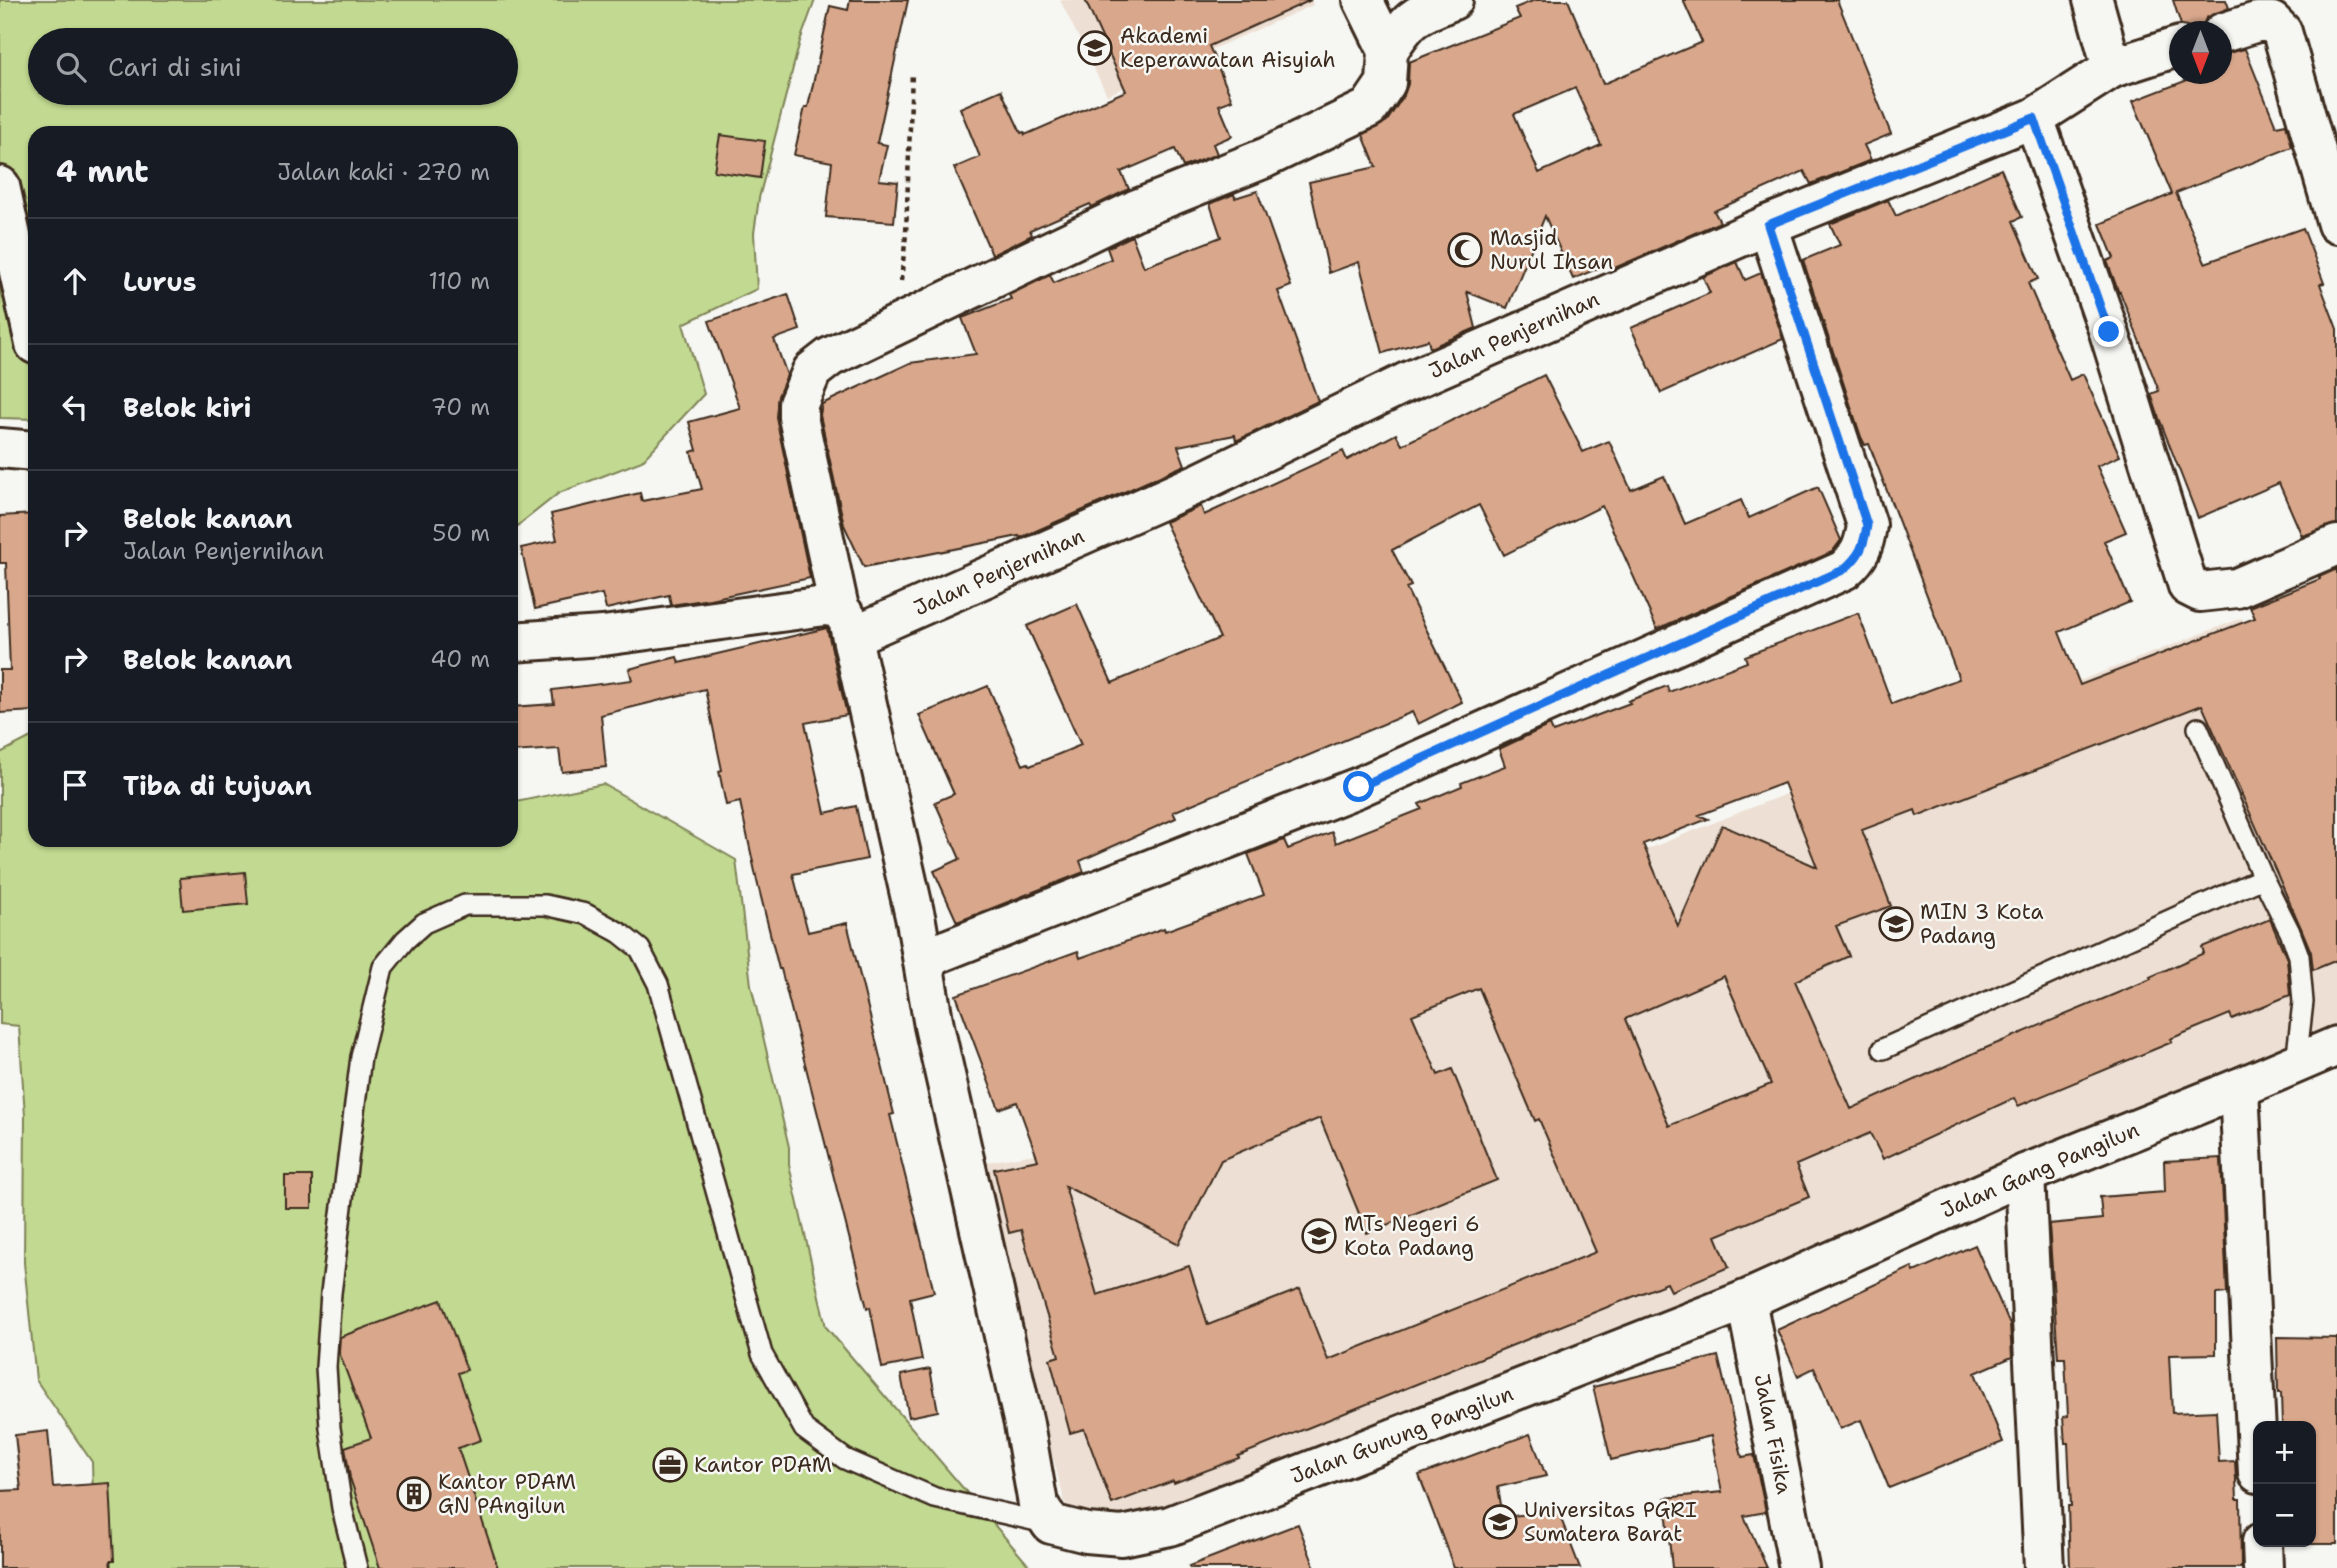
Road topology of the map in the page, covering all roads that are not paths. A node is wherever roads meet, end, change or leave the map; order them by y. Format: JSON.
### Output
{"nodes":[{"id":1,"x":1363,"y":0,"type":"edge"},
{"id":2,"x":1453,"y":0,"type":"edge"},
{"id":3,"x":2093,"y":0,"type":"edge"},
{"id":4,"x":2232,"y":30,"type":"edge"},
{"id":5,"x":2169,"y":49,"type":"edge"},
{"id":6,"x":1388,"y":51,"type":"junction"},
{"id":7,"x":2112,"y":68,"type":"junction"},
{"id":8,"x":2034,"y":118,"type":"junction"},
{"id":9,"x":0,"y":186,"type":"edge"},
{"id":10,"x":2337,"y":224,"type":"edge"},
{"id":11,"x":1768,"y":225,"type":"junction"},
{"id":12,"x":28,"y":312,"type":"edge"},
{"id":13,"x":0,"y":448,"type":"edge"},
{"id":14,"x":28,"y":450,"type":"edge"},
{"id":15,"x":2337,"y":545,"type":"edge"},
{"id":16,"x":846,"y":622,"type":"junction"},
{"id":17,"x":518,"y":642,"type":"edge"},
{"id":18,"x":2198,"y":728,"type":"dead end"},
{"id":19,"x":2263,"y":878,"type":"junction"},
{"id":20,"x":923,"y":959,"type":"junction"},
{"id":21,"x":2337,"y":1046,"type":"edge"},
{"id":22,"x":1883,"y":1049,"type":"dead end"},
{"id":23,"x":2296,"y":1063,"type":"junction"},
{"id":24,"x":2239,"y":1088,"type":"junction"},
{"id":25,"x":2025,"y":1174,"type":"junction"},
{"id":26,"x":1746,"y":1300,"type":"junction"},
{"id":27,"x":2255,"y":1421,"type":"edge"},
{"id":28,"x":1051,"y":1524,"type":"junction"},
{"id":29,"x":2262,"y":1547,"type":"edge"},
{"id":30,"x":356,"y":1568,"type":"edge"},
{"id":31,"x":1799,"y":1568,"type":"edge"},
{"id":32,"x":2044,"y":1568,"type":"edge"},
{"id":33,"x":2263,"y":1568,"type":"edge"}],
"edges":[{"from":1,"to":6,"type":"street"},
{"from":2,"to":6,"type":"street"},
{"from":3,"to":7,"type":"street"},
{"from":4,"to":10,"type":"street"},
{"from":5,"to":7,"type":"street","name":"Jalan Penjernihan"},
{"from":6,"to":16,"type":"street"},
{"from":7,"to":8,"type":"street","name":"Jalan Penjernihan"},
{"from":8,"to":11,"type":"street","name":"Jalan Penjernihan"},
{"from":8,"to":15,"type":"street"},
{"from":9,"to":12,"type":"street"},
{"from":11,"to":16,"type":"street","name":"Jalan Penjernihan"},
{"from":11,"to":20,"type":"street"},
{"from":13,"to":14,"type":"street"},
{"from":16,"to":17,"type":"street"},
{"from":16,"to":20,"type":"street"},
{"from":18,"to":19,"type":"lane"},
{"from":19,"to":22,"type":"lane"},
{"from":19,"to":23,"type":"lane"},
{"from":20,"to":28,"type":"street"},
{"from":21,"to":23,"type":"street","name":"Jalan Gang Pangilun"},
{"from":23,"to":24,"type":"street","name":"Jalan Gang Pangilun"},
{"from":24,"to":25,"type":"street","name":"Jalan Gang Pangilun"},
{"from":24,"to":27,"type":"street"},
{"from":25,"to":26,"type":"street","name":"Jalan Gang Pangilun"},
{"from":25,"to":32,"type":"street"},
{"from":26,"to":28,"type":"street","name":"Jalan Gunung Pangilun"},
{"from":26,"to":31,"type":"street","name":"Jalan Fisika"},
{"from":28,"to":30,"type":"lane"},
{"from":29,"to":33,"type":"street"}]}
